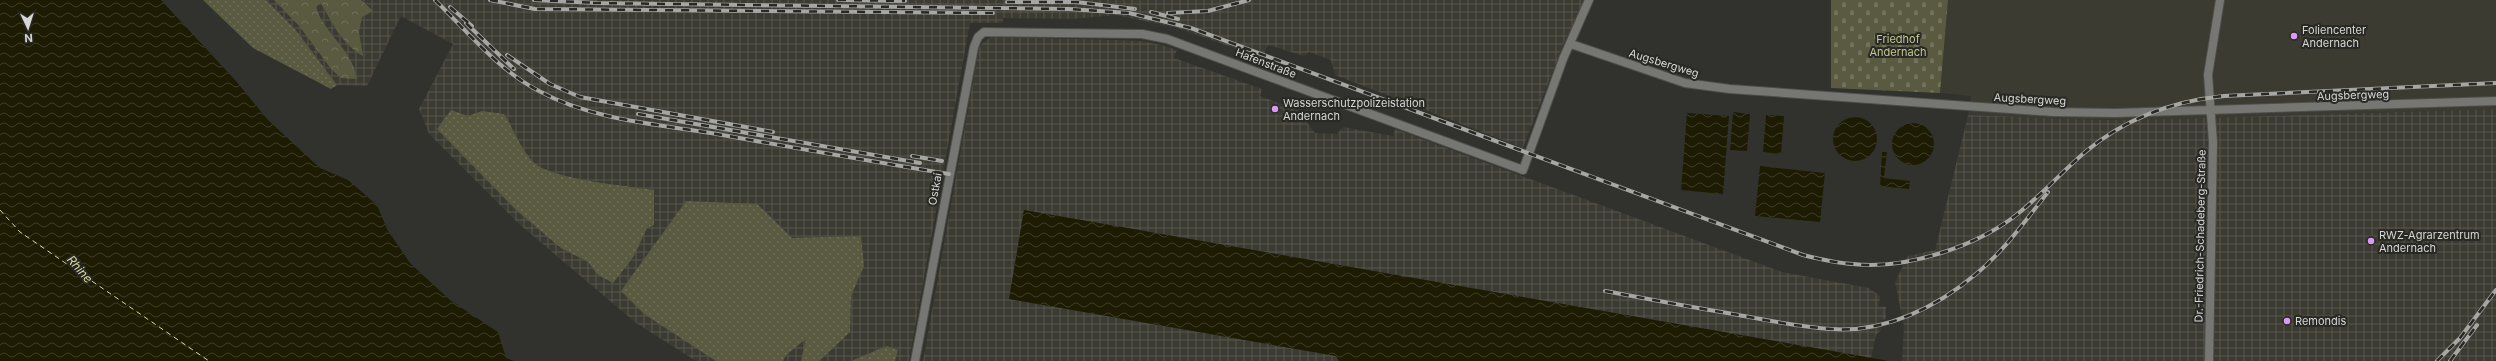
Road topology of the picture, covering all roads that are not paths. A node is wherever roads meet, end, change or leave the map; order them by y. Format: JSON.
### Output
{"nodes":[{"id":1,"x":1589,"y":0,"type":"edge"},
{"id":2,"x":2220,"y":0,"type":"edge"},
{"id":3,"x":992,"y":31,"type":"joint"},
{"id":4,"x":1571,"y":44,"type":"junction"},
{"id":5,"x":2496,"y":101,"type":"edge"},
{"id":6,"x":2210,"y":111,"type":"junction"},
{"id":7,"x":915,"y":361,"type":"edge"},
{"id":8,"x":2209,"y":361,"type":"edge"}],
"edges":[{"from":1,"to":4,"type":"street"},
{"from":2,"to":6,"type":"street","name":"Dr.-Friedrich-Schadeberg-Straße"},
{"from":3,"to":4,"type":"street","name":"Hafenstraße"},
{"from":3,"to":7,"type":"street","name":"Ostkai"},
{"from":4,"to":6,"type":"street","name":"Augsbergweg"},
{"from":5,"to":6,"type":"street","name":"Augsbergweg"},
{"from":6,"to":8,"type":"street","name":"Dr.-Friedrich-Schadeberg-Straße"}]}
